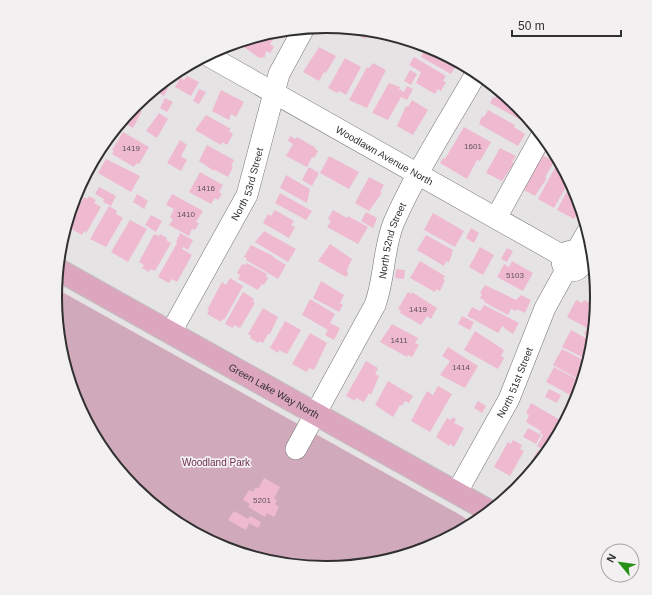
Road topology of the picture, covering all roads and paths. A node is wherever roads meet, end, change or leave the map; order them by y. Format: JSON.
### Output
{"nodes":[{"id":1,"x":300,"y":34,"type":"edge"},
{"id":2,"x":212,"y":58,"type":"edge"},
{"id":3,"x":473,"y":78,"type":"edge"},
{"id":4,"x":274,"y":92,"type":"junction"},
{"id":5,"x":539,"y":140,"type":"edge"},
{"id":6,"x":419,"y":174,"type":"junction"},
{"id":7,"x":496,"y":218,"type":"junction"},
{"id":8,"x":584,"y":241,"type":"edge"},
{"id":9,"x":576,"y":263,"type":"edge"},
{"id":10,"x":63,"y":271,"type":"edge"},
{"id":11,"x":171,"y":332,"type":"junction"},
{"id":12,"x":315,"y":413,"type":"junction"},
{"id":13,"x":296,"y":449,"type":"dead end"},
{"id":14,"x":457,"y":492,"type":"junction"},
{"id":15,"x":485,"y":508,"type":"edge"}],
"edges":[{"from":1,"to":4,"type":"street","name":"North 53rd Street"},
{"from":2,"to":4,"type":"street","name":"Woodlawn Avenue North"},
{"from":3,"to":6,"type":"street","name":"North 52nd Street"},
{"from":4,"to":6,"type":"street","name":"Woodlawn Avenue North"},
{"from":4,"to":11,"type":"street","name":"North 53rd Street"},
{"from":5,"to":7,"type":"street"},
{"from":6,"to":7,"type":"street","name":"Woodlawn Avenue North"},
{"from":6,"to":12,"type":"street","name":"North 52nd Street"},
{"from":7,"to":9,"type":"street","name":"Woodlawn Avenue North"},
{"from":8,"to":9,"type":"street","name":"North 51st Street"},
{"from":9,"to":14,"type":"street","name":"North 51st Street"},
{"from":10,"to":11,"type":"main road","name":"Green Lake Way North"},
{"from":11,"to":12,"type":"main road","name":"Green Lake Way North"},
{"from":12,"to":13,"type":"street","name":"North 52nd Street"},
{"from":12,"to":14,"type":"main road","name":"Green Lake Way North"},
{"from":14,"to":15,"type":"main road","name":"Green Lake Way North"}]}
